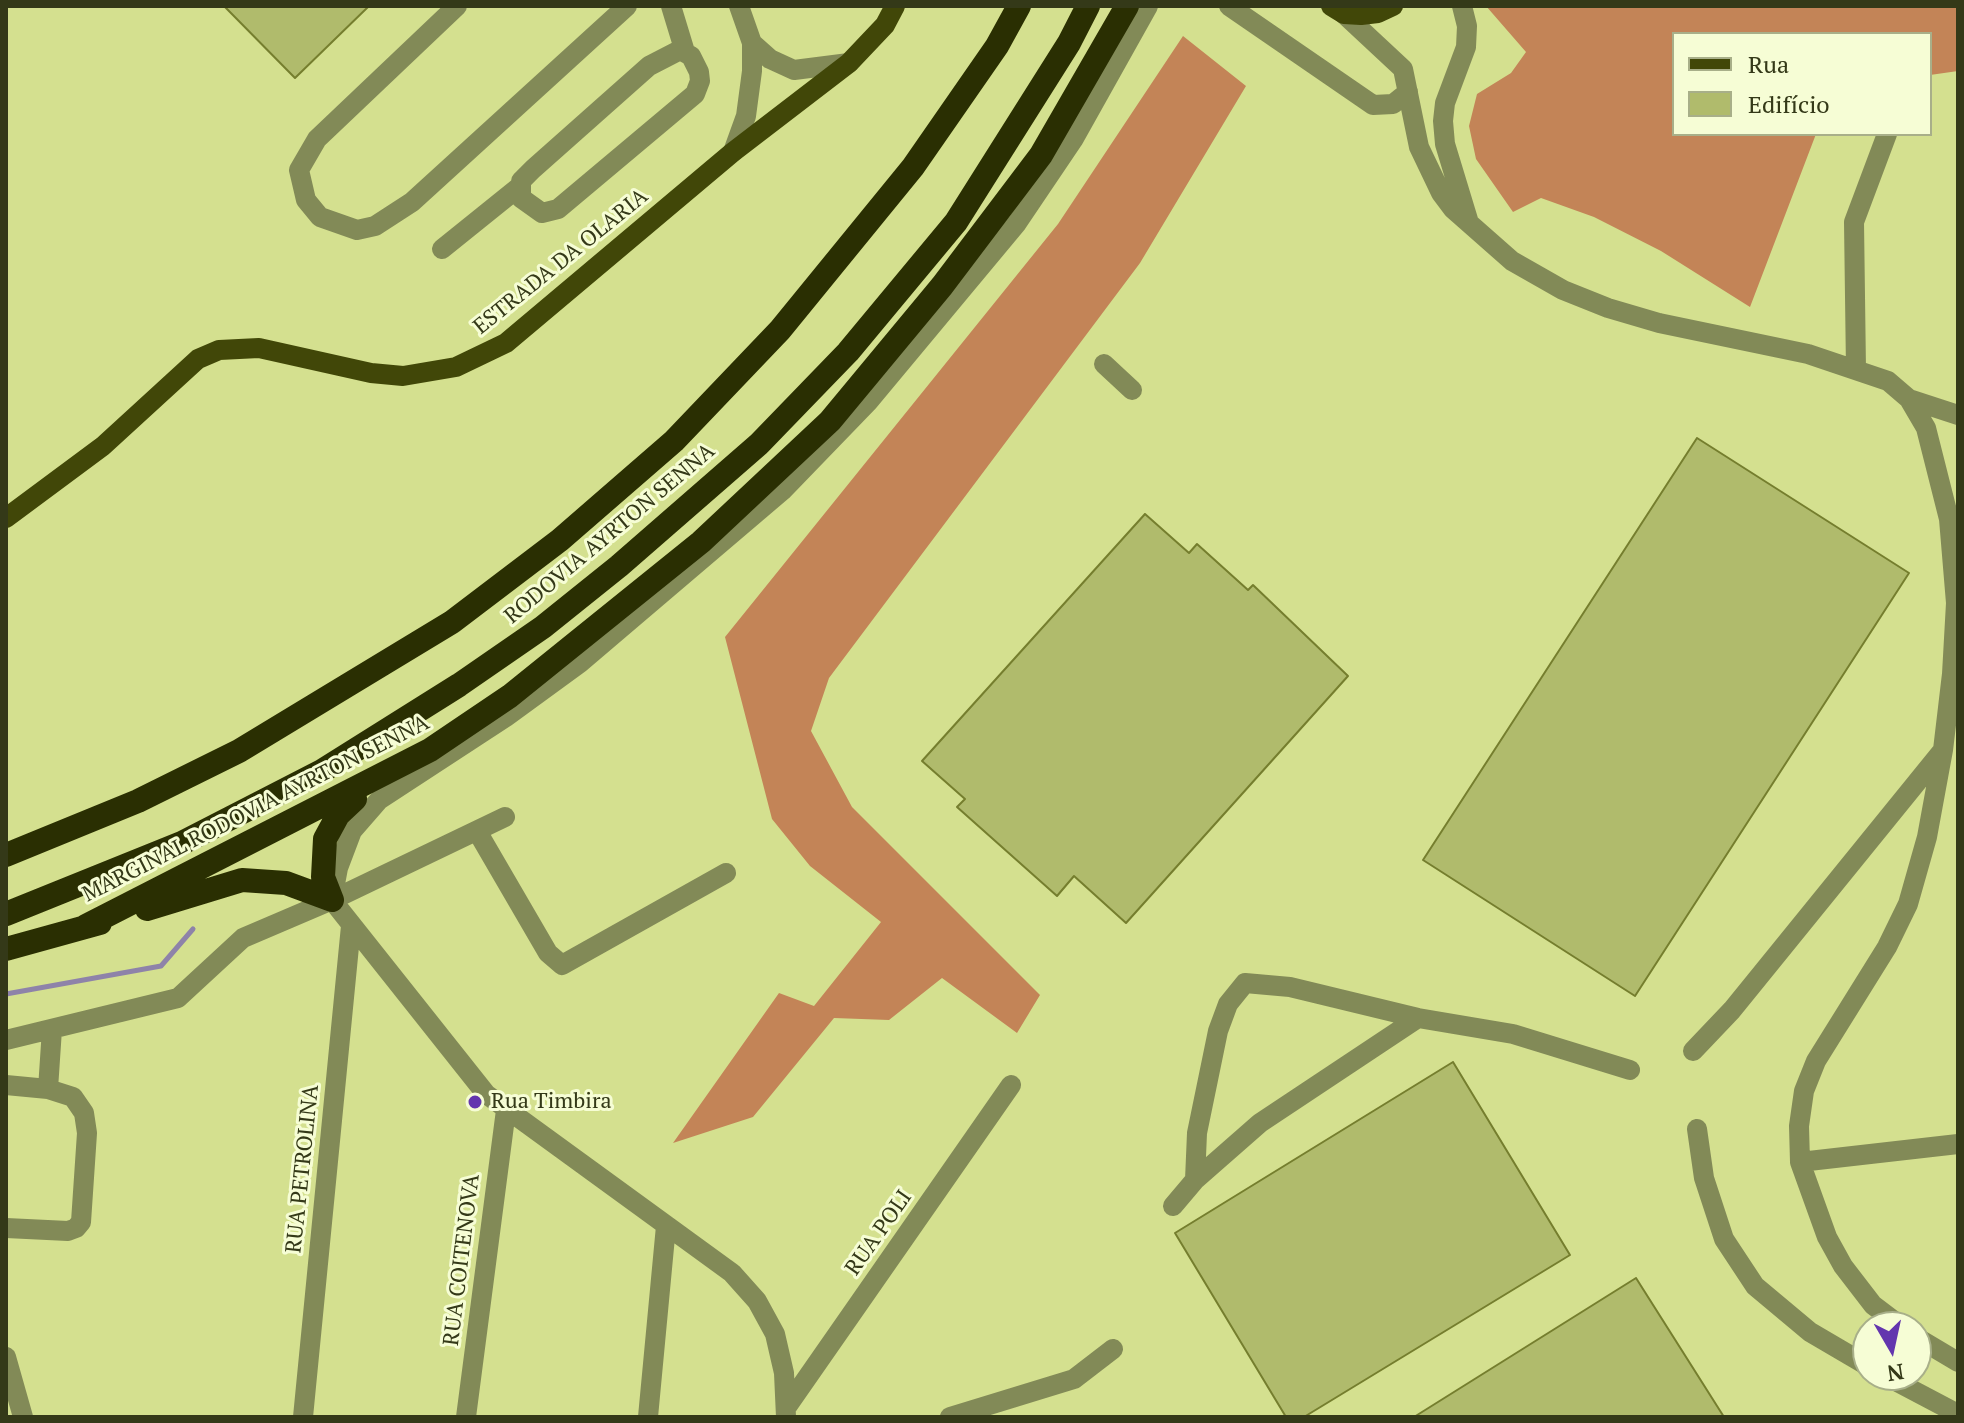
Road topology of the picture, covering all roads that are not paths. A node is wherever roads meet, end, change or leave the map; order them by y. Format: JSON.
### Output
{"nodes":[{"id":1,"x":457,"y":6,"type":"edge"},
{"id":2,"x":627,"y":6,"type":"edge"},
{"id":3,"x":671,"y":6,"type":"edge"},
{"id":4,"x":739,"y":6,"type":"edge"},
{"id":5,"x":895,"y":6,"type":"edge"},
{"id":6,"x":1019,"y":6,"type":"edge"},
{"id":7,"x":1088,"y":6,"type":"edge"},
{"id":8,"x":1127,"y":6,"type":"edge"},
{"id":9,"x":1148,"y":6,"type":"edge"},
{"id":10,"x":1229,"y":6,"type":"edge"},
{"id":11,"x":1393,"y":6,"type":"edge"},
{"id":12,"x":1462,"y":6,"type":"edge"},
{"id":13,"x":1338,"y":10,"type":"edge"},
{"id":14,"x":752,"y":43,"type":"junction"},
{"id":15,"x":685,"y":52,"type":"junction"},
{"id":16,"x":849,"y":63,"type":"junction"},
{"id":17,"x":1408,"y":92,"type":"junction"},
{"id":18,"x":1886,"y":136,"type":"edge"},
{"id":19,"x":733,"y":152,"type":"junction"},
{"id":20,"x":519,"y":187,"type":"junction"},
{"id":21,"x":1469,"y":223,"type":"junction"},
{"id":22,"x":442,"y":249,"type":"dead end"},
{"id":23,"x":1104,"y":364,"type":"dead end"},
{"id":24,"x":1856,"y":370,"type":"junction"},
{"id":25,"x":1132,"y":390,"type":"dead end"},
{"id":26,"x":1909,"y":399,"type":"junction"},
{"id":27,"x":1958,"y":415,"type":"edge"},
{"id":28,"x":6,"y":518,"type":"edge"},
{"id":29,"x":1943,"y":750,"type":"junction"},
{"id":30,"x":371,"y":783,"type":"junction"},
{"id":31,"x":505,"y":817,"type":"dead end"},
{"id":32,"x":477,"y":831,"type":"junction"},
{"id":33,"x":6,"y":855,"type":"edge"},
{"id":34,"x":726,"y":873,"type":"dead end"},
{"id":35,"x":332,"y":900,"type":"junction"},
{"id":36,"x":6,"y":914,"type":"edge"},
{"id":37,"x":86,"y":926,"type":"junction"},
{"id":38,"x":351,"y":926,"type":"junction"},
{"id":39,"x":6,"y":949,"type":"edge"},
{"id":40,"x":1418,"y":1018,"type":"junction"},
{"id":41,"x":52,"y":1029,"type":"junction"},
{"id":42,"x":6,"y":1040,"type":"edge"},
{"id":43,"x":1693,"y":1051,"type":"dead end"},
{"id":44,"x":1630,"y":1070,"type":"dead end"},
{"id":45,"x":6,"y":1085,"type":"edge"},
{"id":46,"x":1011,"y":1085,"type":"dead end"},
{"id":47,"x":48,"y":1089,"type":"junction"},
{"id":48,"x":506,"y":1110,"type":"junction"},
{"id":49,"x":1697,"y":1129,"type":"dead end"},
{"id":50,"x":1958,"y":1144,"type":"edge"},
{"id":51,"x":1800,"y":1162,"type":"junction"},
{"id":52,"x":1195,"y":1180,"type":"junction"},
{"id":53,"x":1173,"y":1206,"type":"dead end"},
{"id":54,"x":666,"y":1226,"type":"junction"},
{"id":55,"x":6,"y":1228,"type":"edge"},
{"id":56,"x":1881,"y":1311,"type":"edge"},
{"id":57,"x":1932,"y":1347,"type":"edge"},
{"id":58,"x":1113,"y":1349,"type":"dead end"},
{"id":59,"x":1852,"y":1356,"type":"edge"},
{"id":60,"x":6,"y":1358,"type":"edge"},
{"id":61,"x":1958,"y":1362,"type":"edge"},
{"id":62,"x":1914,"y":1391,"type":"edge"},
{"id":63,"x":786,"y":1413,"type":"edge"},
{"id":64,"x":1958,"y":1414,"type":"edge"},
{"id":65,"x":23,"y":1417,"type":"edge"},
{"id":66,"x":303,"y":1417,"type":"edge"},
{"id":67,"x":466,"y":1417,"type":"edge"},
{"id":68,"x":648,"y":1417,"type":"edge"},
{"id":69,"x":950,"y":1417,"type":"edge"}],
"edges":[{"from":1,"to":2,"type":"street"},
{"from":3,"to":15,"type":"street"},
{"from":4,"to":14,"type":"street"},
{"from":5,"to":16,"type":"main road","name":"ESTRADA DA OLARIA"},
{"from":6,"to":33,"type":"highway","name":"RODOVIA AYRTON SENNA"},
{"from":7,"to":36,"type":"highway","name":"RODOVIA AYRTON SENNA"},
{"from":8,"to":30,"type":"highway","name":"MARGINAL RODOVIA AYRTON SENNA"},
{"from":9,"to":35,"type":"street","name":"MARGINAL RODOVIA AYRTON SENNA"},
{"from":10,"to":17,"type":"street"},
{"from":11,"to":13,"type":"main road"},
{"from":12,"to":21,"type":"street"},
{"from":13,"to":17,"type":"street"},
{"from":14,"to":16,"type":"street"},
{"from":14,"to":19,"type":"street"},
{"from":15,"to":20,"type":"street"},
{"from":15,"to":20,"type":"street"},
{"from":16,"to":19,"type":"main road","name":"ESTRADA DA OLARIA"},
{"from":17,"to":21,"type":"street"},
{"from":18,"to":24,"type":"street"},
{"from":19,"to":28,"type":"main road","name":"ESTRADA DA OLARIA"},
{"from":20,"to":22,"type":"street"},
{"from":21,"to":24,"type":"street"},
{"from":23,"to":25,"type":"street"},
{"from":24,"to":26,"type":"street"},
{"from":26,"to":27,"type":"street"},
{"from":26,"to":29,"type":"street"},
{"from":29,"to":43,"type":"street"},
{"from":29,"to":51,"type":"street"},
{"from":30,"to":35,"type":"highway"},
{"from":30,"to":37,"type":"highway","name":"MARGINAL RODOVIA AYRTON SENNA"},
{"from":31,"to":32,"type":"street"},
{"from":32,"to":34,"type":"street"},
{"from":32,"to":35,"type":"street"},
{"from":35,"to":37,"type":"highway"},
{"from":35,"to":38,"type":"street"},
{"from":35,"to":41,"type":"street"},
{"from":37,"to":39,"type":"highway"},
{"from":38,"to":48,"type":"street"},
{"from":38,"to":66,"type":"street","name":"RUA PETROLINA"},
{"from":40,"to":44,"type":"street"},
{"from":40,"to":52,"type":"street"},
{"from":40,"to":52,"type":"street"},
{"from":41,"to":42,"type":"street"},
{"from":41,"to":47,"type":"street"},
{"from":45,"to":47,"type":"street"},
{"from":46,"to":63,"type":"street","name":"RUA POLI"},
{"from":47,"to":55,"type":"street"},
{"from":48,"to":54,"type":"street"},
{"from":48,"to":67,"type":"street","name":"RUA COITENOVA"},
{"from":49,"to":59,"type":"street"},
{"from":50,"to":51,"type":"street"},
{"from":51,"to":56,"type":"street"},
{"from":52,"to":53,"type":"street"},
{"from":54,"to":63,"type":"street"},
{"from":54,"to":68,"type":"street"},
{"from":57,"to":61,"type":"street"},
{"from":58,"to":69,"type":"street"},
{"from":60,"to":65,"type":"street"},
{"from":62,"to":64,"type":"street"}]}
